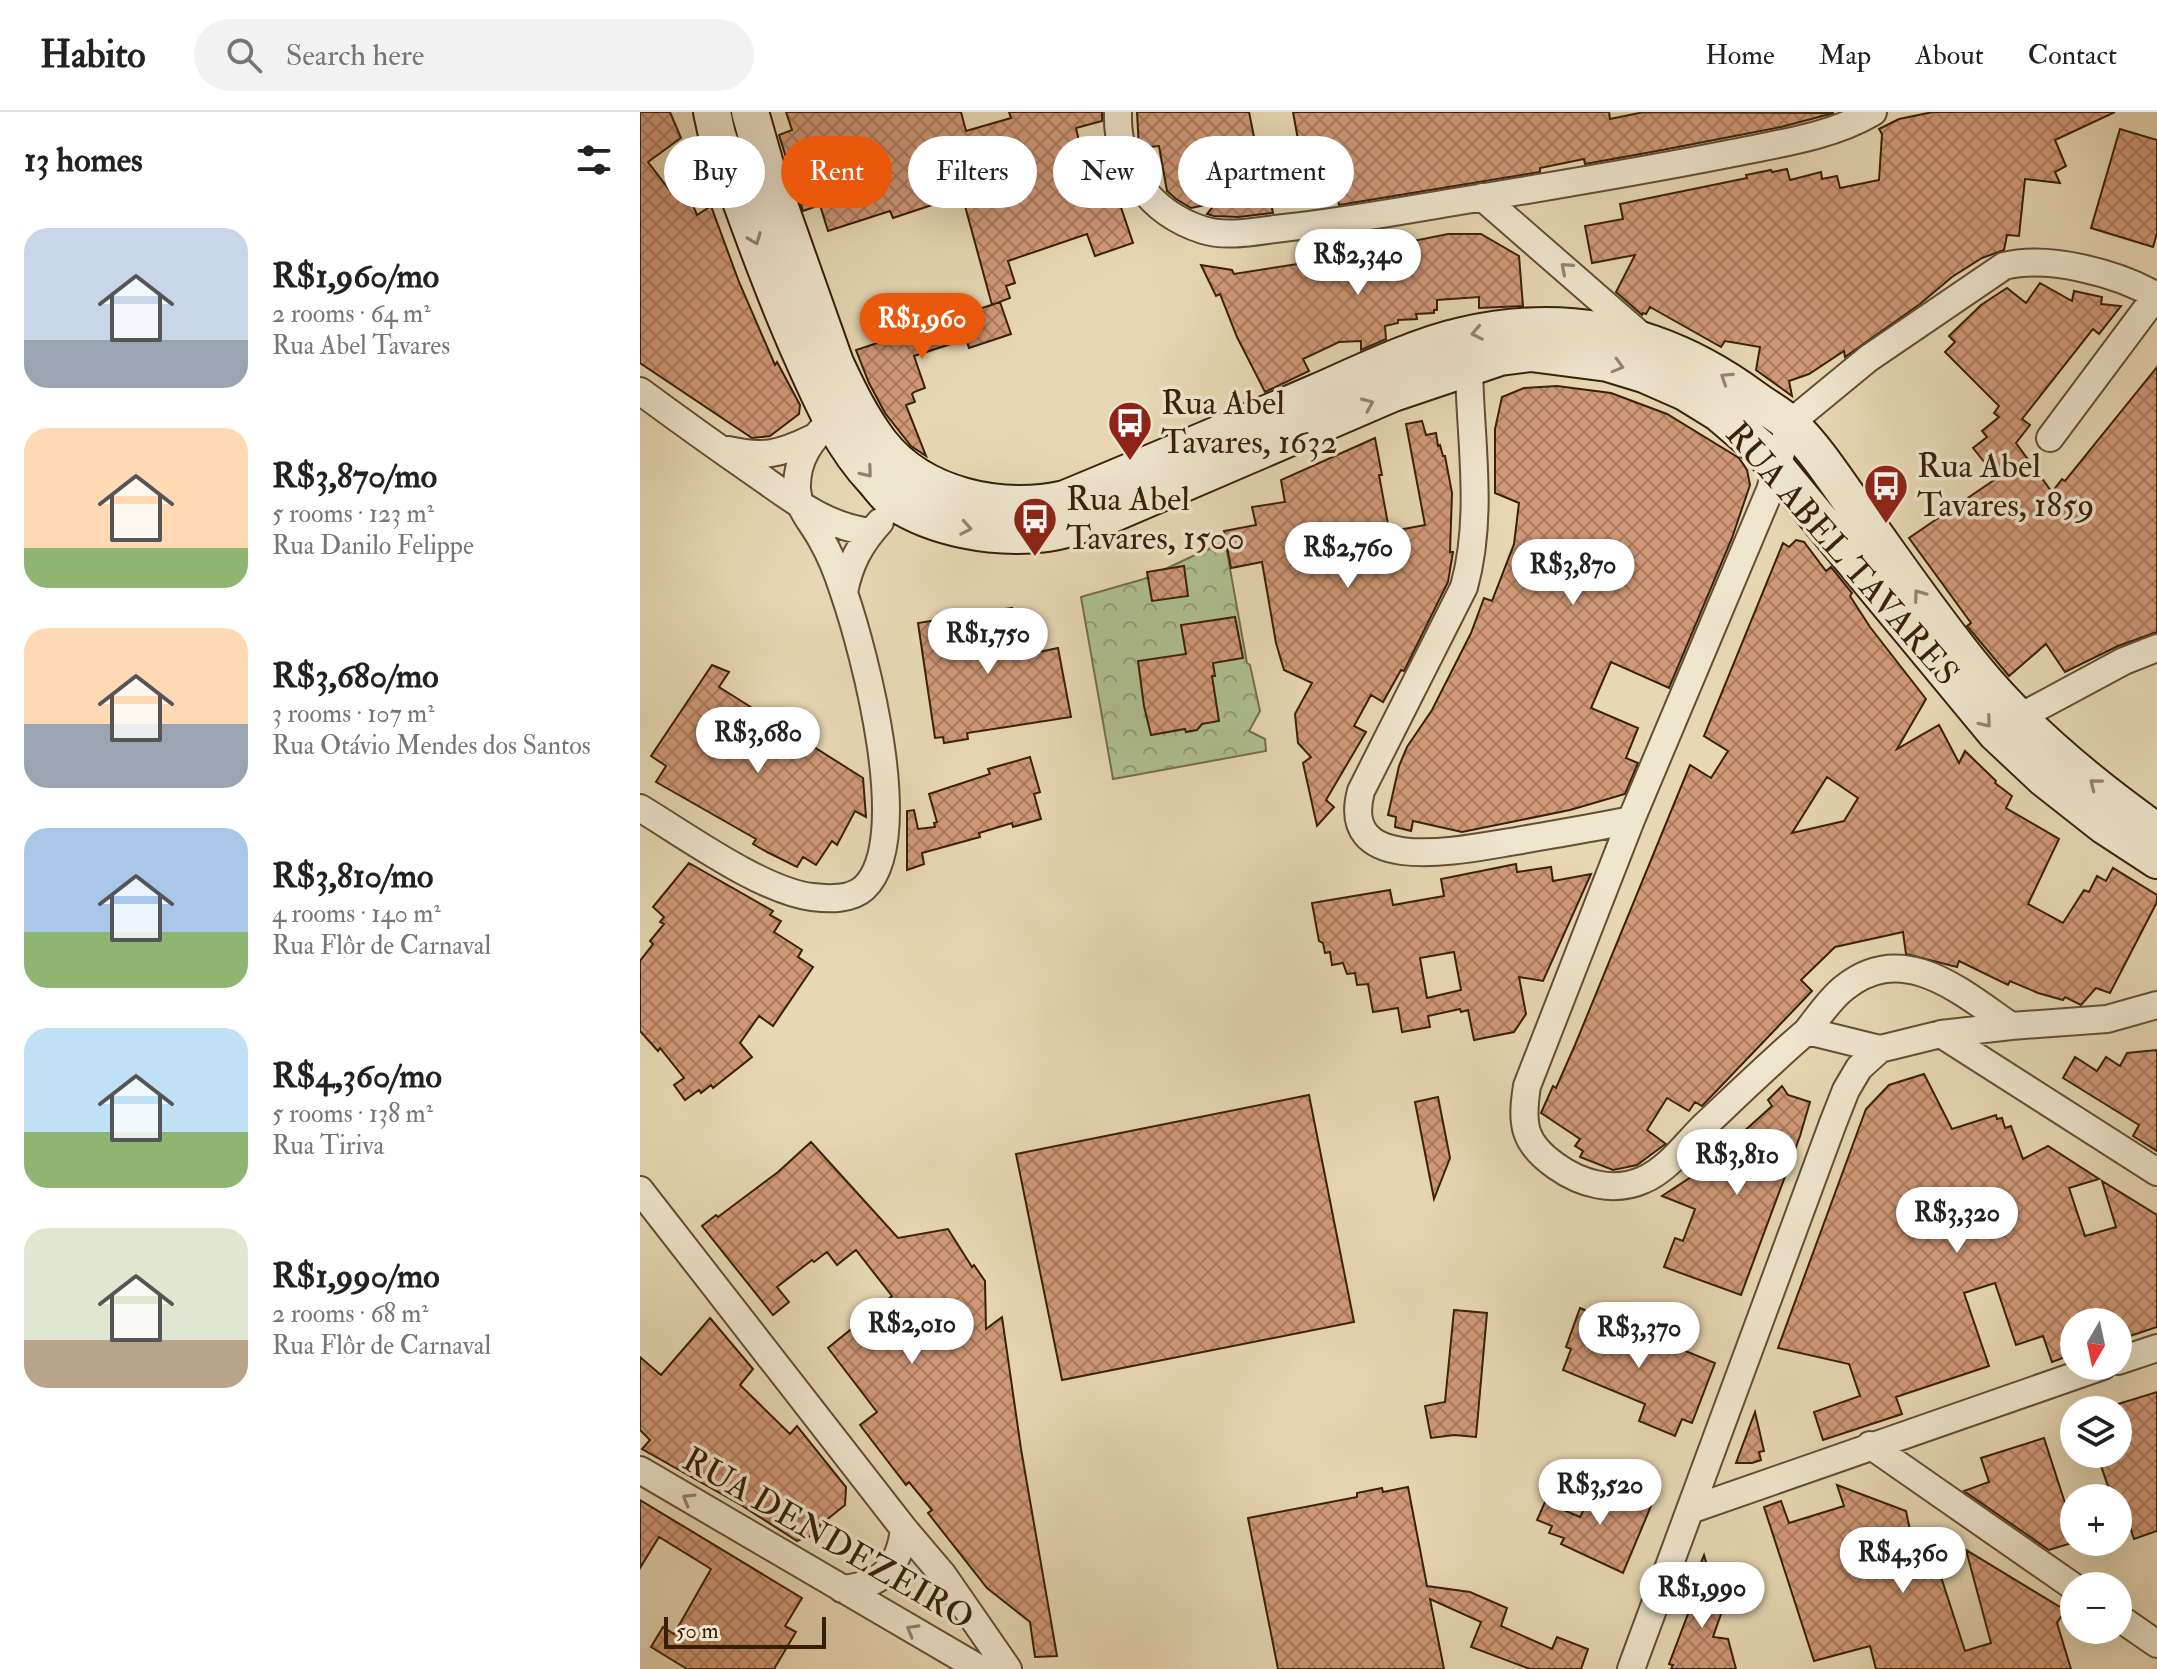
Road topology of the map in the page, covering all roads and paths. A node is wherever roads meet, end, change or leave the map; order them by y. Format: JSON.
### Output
{"nodes":[{"id":1,"x":750,"y":112,"type":"edge"},
{"id":2,"x":1118,"y":112,"type":"edge"},
{"id":3,"x":1873,"y":112,"type":"edge"},
{"id":4,"x":709,"y":120,"type":"edge"},
{"id":5,"x":1482,"y":197,"type":"junction"},
{"id":6,"x":2156,"y":296,"type":"edge"},
{"id":7,"x":1645,"y":339,"type":"junction"},
{"id":8,"x":1469,"y":367,"type":"junction"},
{"id":9,"x":640,"y":391,"type":"edge"},
{"id":10,"x":1790,"y":423,"type":"junction"},
{"id":11,"x":822,"y":429,"type":"junction"},
{"id":12,"x":2050,"y":438,"type":"dead end"},
{"id":13,"x":716,"y":447,"type":"junction"},
{"id":14,"x":1777,"y":467,"type":"junction"},
{"id":15,"x":901,"y":486,"type":"junction"},
{"id":16,"x":800,"y":505,"type":"junction"},
{"id":17,"x":871,"y":532,"type":"junction"},
{"id":18,"x":844,"y":592,"type":"junction"},
{"id":19,"x":2157,"y":648,"type":"edge"},
{"id":20,"x":2018,"y":718,"type":"junction"},
{"id":21,"x":640,"y":808,"type":"edge"},
{"id":22,"x":1631,"y":820,"type":"junction"},
{"id":23,"x":2157,"y":832,"type":"edge"},
{"id":24,"x":2157,"y":860,"type":"edge"},
{"id":25,"x":2157,"y":1005,"type":"edge"},
{"id":26,"x":2011,"y":1026,"type":"junction"},
{"id":27,"x":1807,"y":1031,"type":"junction"},
{"id":28,"x":1941,"y":1034,"type":"junction"},
{"id":29,"x":1880,"y":1049,"type":"junction"},
{"id":30,"x":2157,"y":1172,"type":"edge"},
{"id":31,"x":640,"y":1190,"type":"edge"},
{"id":32,"x":2157,"y":1348,"type":"edge"},
{"id":33,"x":2132,"y":1356,"type":"edge"},
{"id":34,"x":2062,"y":1380,"type":"edge"},
{"id":35,"x":1870,"y":1445,"type":"junction"},
{"id":36,"x":640,"y":1470,"type":"edge"},
{"id":37,"x":1690,"y":1510,"type":"junction"},
{"id":38,"x":904,"y":1529,"type":"junction"},
{"id":39,"x":2060,"y":1577,"type":"edge"},
{"id":40,"x":842,"y":1589,"type":"junction"},
{"id":41,"x":2132,"y":1627,"type":"edge"},
{"id":42,"x":2157,"y":1644,"type":"edge"},
{"id":43,"x":980,"y":1669,"type":"edge"},
{"id":44,"x":1008,"y":1669,"type":"edge"},
{"id":45,"x":1631,"y":1669,"type":"edge"}],
"edges":[{"from":1,"to":15,"type":"street","name":"RUA ABEL TAVARES"},
{"from":2,"to":5,"type":"street"},
{"from":3,"to":5,"type":"street"},
{"from":4,"to":11,"type":"street","name":"RUA ABEL TAVARES","one_way":true},
{"from":7,"to":5,"type":"street","one_way":true},
{"from":6,"to":10,"type":"street"},
{"from":6,"to":12,"type":"street"},
{"from":10,"to":7,"type":"street","name":"RUA ABEL TAVARES","one_way":true},
{"from":7,"to":15,"type":"street","name":"RUA ABEL TAVARES","one_way":true},
{"from":8,"to":14,"type":"street","name":"RUA ABEL TAVARES","one_way":true},
{"from":15,"to":8,"type":"street","name":"RUA ABEL TAVARES","one_way":true},
{"from":8,"to":22,"type":"street"},
{"from":9,"to":13,"type":"street"},
{"from":10,"to":14,"type":"street"},
{"from":20,"to":10,"type":"street","name":"RUA ABEL TAVARES","one_way":true},
{"from":11,"to":13,"type":"street"},
{"from":11,"to":15,"type":"street","name":"RUA ABEL TAVARES","one_way":true},
{"from":11,"to":16,"type":"street"},
{"from":13,"to":16,"type":"street"},
{"from":14,"to":22,"type":"street"},
{"from":14,"to":24,"type":"street","name":"RUA ABEL TAVARES","one_way":true},
{"from":15,"to":17,"type":"street"},
{"from":16,"to":17,"type":"street"},
{"from":16,"to":18,"type":"street"},
{"from":17,"to":18,"type":"street"},
{"from":18,"to":21,"type":"street"},
{"from":19,"to":20,"type":"street"},
{"from":23,"to":20,"type":"street","name":"RUA ABEL TAVARES","one_way":true},
{"from":22,"to":27,"type":"street"},
{"from":25,"to":26,"type":"street"},
{"from":26,"to":27,"type":"street"},
{"from":26,"to":28,"type":"street"},
{"from":27,"to":29,"type":"street"},
{"from":28,"to":29,"type":"street"},
{"from":28,"to":30,"type":"street"},
{"from":29,"to":37,"type":"street"},
{"from":31,"to":38,"type":"street"},
{"from":32,"to":33,"type":"street"},
{"from":34,"to":35,"type":"street"},
{"from":35,"to":37,"type":"street"},
{"from":35,"to":39,"type":"street"},
{"from":40,"to":36,"type":"street","name":"RUA DENDEZEIRO","one_way":true},
{"from":37,"to":45,"type":"street"},
{"from":38,"to":40,"type":"street"},
{"from":38,"to":44,"type":"street"},
{"from":43,"to":40,"type":"street","name":"RUA DENDEZEIRO","one_way":true},
{"from":41,"to":42,"type":"street"}]}
